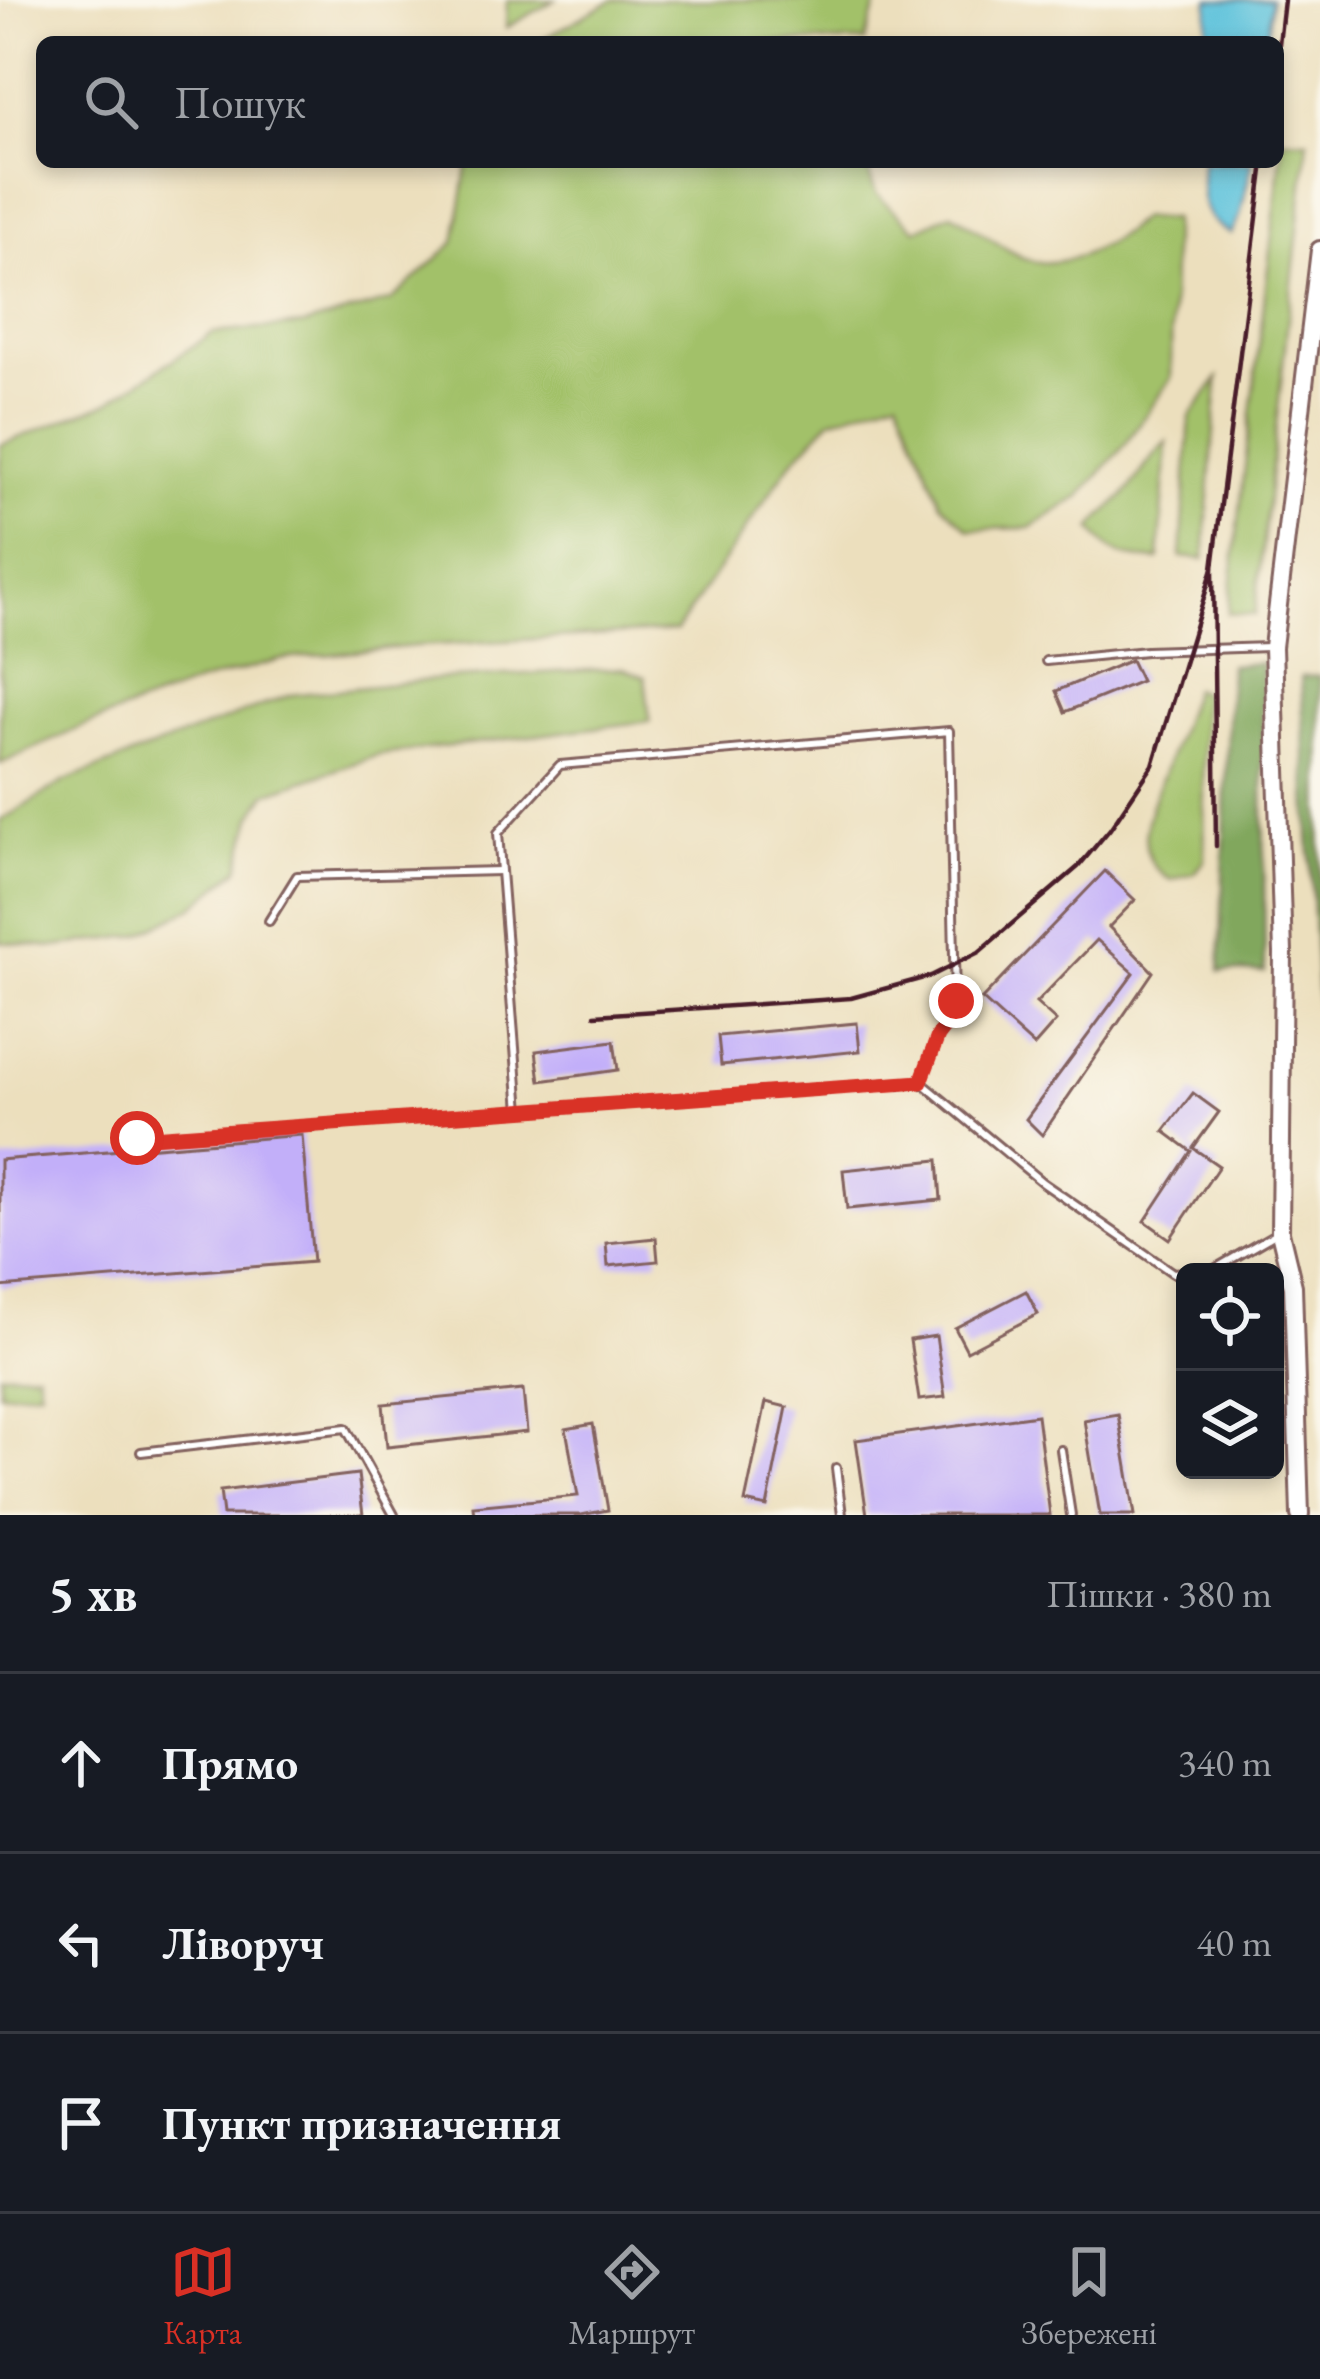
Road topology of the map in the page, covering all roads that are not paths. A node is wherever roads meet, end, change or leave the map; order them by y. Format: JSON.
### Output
{"nodes":[{"id":1,"x":1320,"y":250,"type":"edge"},
{"id":2,"x":1273,"y":647,"type":"junction"},
{"id":3,"x":1046,"y":661,"type":"dead end"},
{"id":4,"x":500,"y":872,"type":"junction"},
{"id":5,"x":269,"y":921,"type":"dead end"},
{"id":6,"x":921,"y":1082,"type":"junction"},
{"id":7,"x":520,"y":1111,"type":"junction"},
{"id":8,"x":137,"y":1138,"type":"dead end"},
{"id":9,"x":1280,"y":1232,"type":"junction"},
{"id":10,"x":1225,"y":1263,"type":"edge"},
{"id":11,"x":1176,"y":1273,"type":"edge"},
{"id":12,"x":1061,"y":1450,"type":"dead end"},
{"id":13,"x":141,"y":1452,"type":"dead end"},
{"id":14,"x":836,"y":1468,"type":"dead end"},
{"id":15,"x":394,"y":1515,"type":"edge"},
{"id":16,"x":842,"y":1515,"type":"edge"},
{"id":17,"x":1071,"y":1515,"type":"edge"},
{"id":18,"x":1300,"y":1515,"type":"edge"}],
"edges":[{"from":1,"to":2,"type":"street"},
{"from":2,"to":3,"type":"lane"},
{"from":2,"to":9,"type":"street"},
{"from":4,"to":5,"type":"lane"},
{"from":4,"to":6,"type":"lane"},
{"from":4,"to":7,"type":"lane"},
{"from":6,"to":7,"type":"lane"},
{"from":6,"to":11,"type":"lane"},
{"from":7,"to":8,"type":"lane"},
{"from":9,"to":10,"type":"lane"},
{"from":9,"to":18,"type":"street"},
{"from":12,"to":17,"type":"lane"},
{"from":13,"to":15,"type":"lane"},
{"from":14,"to":16,"type":"lane"}]}
